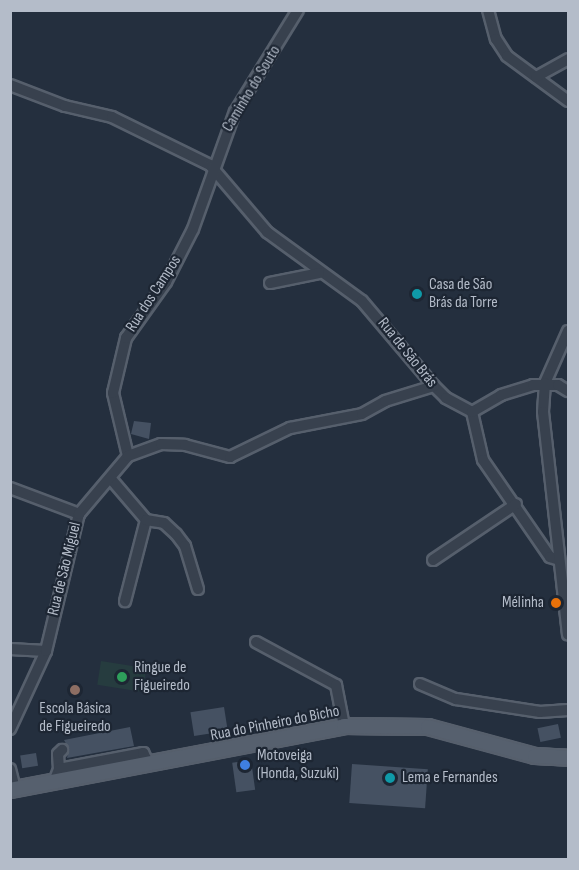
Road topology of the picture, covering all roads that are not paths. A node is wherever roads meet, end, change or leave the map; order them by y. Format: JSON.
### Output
{"nodes":[{"id":1,"x":298,"y":10,"type":"edge"},
{"id":2,"x":489,"y":10,"type":"edge"},
{"id":3,"x":568,"y":59,"type":"edge"},
{"id":4,"x":536,"y":77,"type":"junction"},
{"id":5,"x":10,"y":86,"type":"edge"},
{"id":6,"x":568,"y":100,"type":"edge"},
{"id":7,"x":214,"y":171,"type":"junction"},
{"id":8,"x":319,"y":273,"type":"junction"},
{"id":9,"x":270,"y":283,"type":"dead end"},
{"id":10,"x":568,"y":331,"type":"edge"},
{"id":11,"x":545,"y":383,"type":"junction"},
{"id":12,"x":434,"y":386,"type":"junction"},
{"id":13,"x":568,"y":392,"type":"edge"},
{"id":14,"x":472,"y":412,"type":"junction"},
{"id":15,"x":128,"y":456,"type":"junction"},
{"id":16,"x":111,"y":478,"type":"junction"},
{"id":17,"x":10,"y":488,"type":"edge"},
{"id":18,"x":516,"y":504,"type":"junction"},
{"id":19,"x":79,"y":514,"type":"junction"},
{"id":20,"x":146,"y":520,"type":"junction"},
{"id":21,"x":562,"y":555,"type":"edge"},
{"id":22,"x":433,"y":560,"type":"dead end"},
{"id":23,"x":198,"y":589,"type":"dead end"},
{"id":24,"x":125,"y":601,"type":"dead end"},
{"id":25,"x":568,"y":635,"type":"edge"},
{"id":26,"x":256,"y":642,"type":"dead end"},
{"id":27,"x":10,"y":649,"type":"edge"},
{"id":28,"x":46,"y":651,"type":"junction"},
{"id":29,"x":420,"y":684,"type":"dead end"},
{"id":30,"x":568,"y":710,"type":"edge"},
{"id":31,"x":344,"y":726,"type":"junction"},
{"id":32,"x":10,"y":729,"type":"edge"},
{"id":33,"x":568,"y":748,"type":"edge"},
{"id":34,"x":62,"y":750,"type":"dead end"},
{"id":35,"x":544,"y":755,"type":"junction"},
{"id":36,"x":568,"y":758,"type":"edge"},
{"id":37,"x":10,"y":769,"type":"edge"},
{"id":38,"x":56,"y":775,"type":"junction"},
{"id":39,"x":13,"y":789,"type":"edge"}],
"edges":[{"from":1,"to":7,"type":"street","name":"Caminho do Souto"},
{"from":2,"to":4,"type":"street"},
{"from":3,"to":4,"type":"street"},
{"from":4,"to":6,"type":"street"},
{"from":5,"to":7,"type":"street","name":"Rua de São Brás"},
{"from":7,"to":8,"type":"street","name":"Rua de São Brás"},
{"from":7,"to":15,"type":"street","name":"Rua dos Campos"},
{"from":8,"to":9,"type":"street"},
{"from":8,"to":12,"type":"street","name":"Rua de São Brás"},
{"from":10,"to":11,"type":"street"},
{"from":11,"to":13,"type":"street"},
{"from":11,"to":14,"type":"street"},
{"from":11,"to":21,"type":"street"},
{"from":12,"to":14,"type":"street","name":"Rua de São Brás"},
{"from":12,"to":15,"type":"street"},
{"from":14,"to":18,"type":"street"},
{"from":15,"to":16,"type":"street","name":"Rua de São Miguel"},
{"from":16,"to":19,"type":"street","name":"Rua de São Miguel"},
{"from":16,"to":20,"type":"street"},
{"from":17,"to":19,"type":"street"},
{"from":18,"to":21,"type":"street"},
{"from":18,"to":22,"type":"street"},
{"from":19,"to":28,"type":"street","name":"Rua de São Miguel"},
{"from":20,"to":23,"type":"street"},
{"from":20,"to":24,"type":"street"},
{"from":21,"to":25,"type":"street"},
{"from":26,"to":31,"type":"street"},
{"from":27,"to":28,"type":"street"},
{"from":28,"to":32,"type":"street","name":"Rua de São Miguel"},
{"from":29,"to":30,"type":"street"},
{"from":31,"to":35,"type":"main road","name":"Rua do Pinheiro do Bicho"},
{"from":31,"to":38,"type":"main road","name":"Rua do Pinheiro do Bicho"},
{"from":33,"to":35,"type":"main road","name":"Rua do Pinheiro do Bicho"},
{"from":34,"to":38,"type":"street"},
{"from":35,"to":36,"type":"main road","name":"Rua do Pinheiro do Bicho"},
{"from":37,"to":39,"type":"street"},
{"from":38,"to":39,"type":"main road","name":"Rua do Pinheiro do Bicho"}]}
